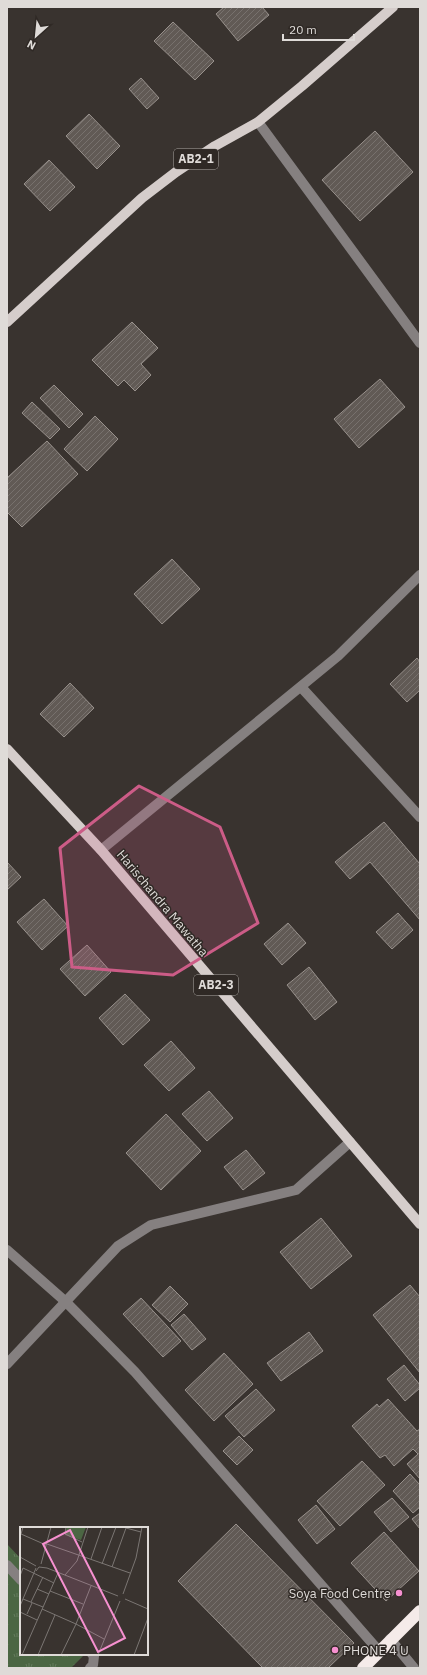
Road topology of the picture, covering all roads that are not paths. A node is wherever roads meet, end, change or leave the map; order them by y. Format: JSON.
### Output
{"nodes":[{"id":1,"x":393,"y":7,"type":"edge"},
{"id":2,"x":258,"y":122,"type":"junction"},
{"id":3,"x":7,"y":322,"type":"edge"},
{"id":4,"x":420,"y":343,"type":"edge"},
{"id":5,"x":420,"y":575,"type":"edge"},
{"id":6,"x":301,"y":687,"type":"junction"},
{"id":7,"x":7,"y":749,"type":"edge"},
{"id":8,"x":420,"y":817,"type":"edge"},
{"id":9,"x":101,"y":850,"type":"junction"},
{"id":10,"x":350,"y":1142,"type":"junction"},
{"id":11,"x":420,"y":1224,"type":"edge"},
{"id":12,"x":7,"y":1250,"type":"edge"},
{"id":13,"x":66,"y":1302,"type":"junction"},
{"id":14,"x":7,"y":1364,"type":"edge"},
{"id":15,"x":7,"y":1565,"type":"edge"},
{"id":16,"x":20,"y":1579,"type":"edge"},
{"id":17,"x":420,"y":1611,"type":"edge"},
{"id":18,"x":390,"y":1639,"type":"junction"},
{"id":19,"x":379,"y":1651,"type":"junction"},
{"id":20,"x":93,"y":1655,"type":"edge"},
{"id":21,"x":90,"y":1668,"type":"edge"},
{"id":22,"x":363,"y":1668,"type":"edge"},
{"id":23,"x":414,"y":1668,"type":"edge"}],
"edges":[{"from":1,"to":2,"type":"main road","number":"AB2-1"},
{"from":2,"to":3,"type":"main road","number":"AB2-1"},
{"from":2,"to":4,"type":"street"},
{"from":5,"to":6,"type":"street"},
{"from":6,"to":8,"type":"street"},
{"from":6,"to":9,"type":"street"},
{"from":7,"to":9,"type":"main road","name":"Harischandra Mawatha","number":"AB2-3"},
{"from":9,"to":10,"type":"main road","name":"Harischandra Mawatha","number":"AB2-3"},
{"from":10,"to":11,"type":"main road","name":"Harischandra Mawatha","number":"AB2-3"},
{"from":10,"to":13,"type":"street"},
{"from":12,"to":13,"type":"street"},
{"from":13,"to":14,"type":"street"},
{"from":13,"to":19,"type":"street"},
{"from":15,"to":16,"type":"street"},
{"from":17,"to":18,"type":"highway"},
{"from":18,"to":19,"type":"highway"},
{"from":18,"to":23,"type":"street"},
{"from":19,"to":22,"type":"highway"},
{"from":20,"to":21,"type":"street"}]}
